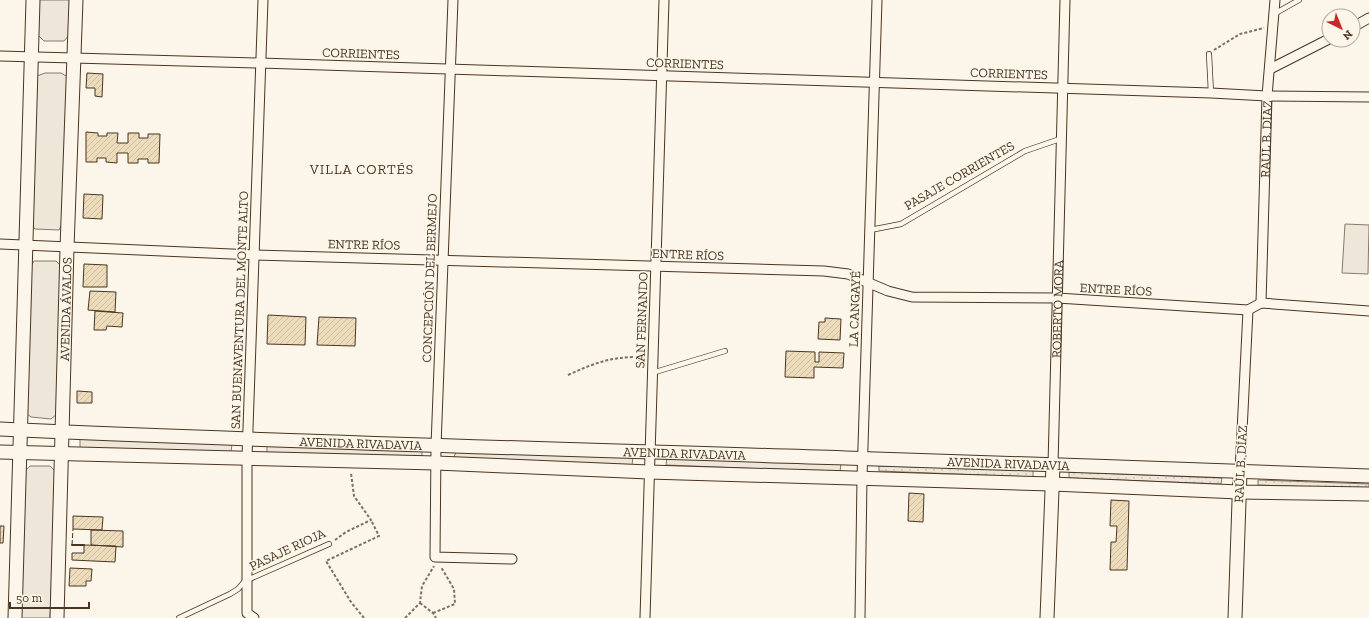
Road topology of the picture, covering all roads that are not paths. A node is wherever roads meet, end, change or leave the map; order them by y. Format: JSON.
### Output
{"nodes":[{"id":1,"x":33,"y":0,"type":"edge"},
{"id":2,"x":76,"y":0,"type":"edge"},
{"id":3,"x":263,"y":0,"type":"edge"},
{"id":4,"x":453,"y":0,"type":"edge"},
{"id":5,"x":664,"y":0,"type":"edge"},
{"id":6,"x":877,"y":0,"type":"edge"},
{"id":7,"x":1065,"y":0,"type":"edge"},
{"id":8,"x":1275,"y":0,"type":"edge"},
{"id":9,"x":1299,"y":0,"type":"edge"},
{"id":10,"x":1274,"y":14,"type":"junction"},
{"id":11,"x":1321,"y":43,"type":"edge"},
{"id":12,"x":1209,"y":54,"type":"road end"},
{"id":13,"x":0,"y":56,"type":"edge"},
{"id":14,"x":32,"y":57,"type":"junction"},
{"id":15,"x":75,"y":57,"type":"junction"},
{"id":16,"x":260,"y":63,"type":"junction"},
{"id":17,"x":451,"y":69,"type":"junction"},
{"id":18,"x":1270,"y":69,"type":"junction"},
{"id":19,"x":662,"y":75,"type":"junction"},
{"id":20,"x":874,"y":82,"type":"junction"},
{"id":21,"x":1062,"y":88,"type":"junction"},
{"id":22,"x":1210,"y":93,"type":"junction"},
{"id":23,"x":1268,"y":96,"type":"junction"},
{"id":24,"x":1369,"y":97,"type":"edge"},
{"id":25,"x":1060,"y":138,"type":"junction"},
{"id":26,"x":870,"y":230,"type":"junction"},
{"id":27,"x":0,"y":244,"type":"edge"},
{"id":28,"x":25,"y":245,"type":"junction"},
{"id":29,"x":67,"y":248,"type":"junction"},
{"id":30,"x":255,"y":255,"type":"junction"},
{"id":31,"x":442,"y":259,"type":"junction"},
{"id":32,"x":656,"y":266,"type":"junction"},
{"id":33,"x":868,"y":281,"type":"junction"},
{"id":34,"x":1057,"y":298,"type":"junction"},
{"id":35,"x":1260,"y":303,"type":"junction"},
{"id":36,"x":1248,"y":310,"type":"junction"},
{"id":37,"x":1369,"y":311,"type":"edge"},
{"id":38,"x":725,"y":351,"type":"dead end"},
{"id":39,"x":651,"y":373,"type":"junction"},
{"id":40,"x":0,"y":430,"type":"edge"},
{"id":41,"x":20,"y":430,"type":"junction"},
{"id":42,"x":62,"y":433,"type":"junction"},
{"id":43,"x":248,"y":439,"type":"junction"},
{"id":44,"x":436,"y":446,"type":"junction"},
{"id":45,"x":0,"y":452,"type":"edge"},
{"id":46,"x":19,"y":452,"type":"junction"},
{"id":47,"x":651,"y":452,"type":"junction"},
{"id":48,"x":61,"y":453,"type":"junction"},
{"id":49,"x":247,"y":457,"type":"junction"},
{"id":50,"x":863,"y":458,"type":"junction"},
{"id":51,"x":436,"y":463,"type":"junction"},
{"id":52,"x":1053,"y":465,"type":"junction"},
{"id":53,"x":649,"y":472,"type":"junction"},
{"id":54,"x":1240,"y":472,"type":"junction"},
{"id":55,"x":1369,"y":476,"type":"edge"},
{"id":56,"x":862,"y":478,"type":"junction"},
{"id":57,"x":1052,"y":484,"type":"junction"},
{"id":58,"x":1239,"y":492,"type":"junction"},
{"id":59,"x":1369,"y":494,"type":"edge"},
{"id":60,"x":329,"y":544,"type":"road end"},
{"id":61,"x":512,"y":559,"type":"dead end"},
{"id":62,"x":245,"y":581,"type":"junction"},
{"id":63,"x":15,"y":618,"type":"edge"},
{"id":64,"x":57,"y":618,"type":"edge"},
{"id":65,"x":179,"y":618,"type":"edge"},
{"id":66,"x":254,"y":618,"type":"edge"},
{"id":67,"x":645,"y":618,"type":"edge"},
{"id":68,"x":860,"y":618,"type":"edge"},
{"id":69,"x":1047,"y":618,"type":"edge"},
{"id":70,"x":1235,"y":618,"type":"edge"}],
"edges":[{"from":1,"to":14,"type":"street"},
{"from":2,"to":15,"type":"street","name":"AVENIDA ÁVALOS"},
{"from":3,"to":16,"type":"street","name":"SAN BUENAVENTURA DEL MONTE ALTO"},
{"from":4,"to":17,"type":"street","name":"CONCEPCIÓN DEL BERMEJO"},
{"from":5,"to":19,"type":"street","name":"SAN FERNANDO"},
{"from":6,"to":20,"type":"street","name":"LA CANGAYÉ"},
{"from":7,"to":21,"type":"street","name":"ROBERTO MORA"},
{"from":8,"to":10,"type":"street","name":"RAÚL B. DÍAZ"},
{"from":9,"to":10,"type":"lane"},
{"from":10,"to":18,"type":"street","name":"RAÚL B. DÍAZ"},
{"from":11,"to":18,"type":"street"},
{"from":12,"to":22,"type":"lane"},
{"from":13,"to":14,"type":"street","name":"CORRIENTES"},
{"from":14,"to":15,"type":"street","name":"CORRIENTES"},
{"from":14,"to":28,"type":"street"},
{"from":15,"to":16,"type":"street","name":"CORRIENTES"},
{"from":15,"to":29,"type":"street","name":"AVENIDA ÁVALOS"},
{"from":16,"to":17,"type":"street","name":"CORRIENTES"},
{"from":16,"to":30,"type":"street","name":"SAN BUENAVENTURA DEL MONTE ALTO"},
{"from":17,"to":19,"type":"street","name":"CORRIENTES"},
{"from":17,"to":31,"type":"street","name":"CONCEPCIÓN DEL BERMEJO"},
{"from":18,"to":23,"type":"street","name":"RAÚL B. DÍAZ"},
{"from":19,"to":20,"type":"street","name":"CORRIENTES"},
{"from":19,"to":32,"type":"street","name":"SAN FERNANDO"},
{"from":20,"to":21,"type":"street","name":"CORRIENTES"},
{"from":20,"to":26,"type":"street","name":"LA CANGAYÉ"},
{"from":21,"to":22,"type":"street","name":"CORRIENTES"},
{"from":21,"to":25,"type":"street","name":"ROBERTO MORA"},
{"from":22,"to":23,"type":"street","name":"CORRIENTES"},
{"from":23,"to":24,"type":"street","name":"CORRIENTES"},
{"from":23,"to":35,"type":"street","name":"RAÚL B. DÍAZ"},
{"from":25,"to":26,"type":"lane","name":"PASAJE CORRIENTES"},
{"from":25,"to":34,"type":"street","name":"ROBERTO MORA"},
{"from":26,"to":33,"type":"street","name":"LA CANGAYÉ"},
{"from":27,"to":28,"type":"street","name":"ENTRE RÍOS"},
{"from":28,"to":29,"type":"street","name":"ENTRE RÍOS"},
{"from":28,"to":41,"type":"street"},
{"from":29,"to":30,"type":"street","name":"ENTRE RÍOS"},
{"from":29,"to":42,"type":"street","name":"AVENIDA ÁVALOS"},
{"from":30,"to":31,"type":"street","name":"ENTRE RÍOS"},
{"from":30,"to":43,"type":"street","name":"SAN BUENAVENTURA DEL MONTE ALTO"},
{"from":31,"to":32,"type":"street","name":"ENTRE RÍOS"},
{"from":31,"to":44,"type":"street","name":"CONCEPCIÓN DEL BERMEJO"},
{"from":32,"to":33,"type":"street","name":"ENTRE RÍOS"},
{"from":32,"to":39,"type":"street","name":"SAN FERNANDO"},
{"from":33,"to":34,"type":"street","name":"ENTRE RÍOS"},
{"from":33,"to":50,"type":"street","name":"LA CANGAYÉ"},
{"from":34,"to":36,"type":"street","name":"ENTRE RÍOS"},
{"from":34,"to":52,"type":"street","name":"ROBERTO MORA"},
{"from":35,"to":36,"type":"street"},
{"from":35,"to":37,"type":"street"},
{"from":36,"to":54,"type":"street","name":"RAÚL B. DÍAZ"},
{"from":38,"to":39,"type":"lane"},
{"from":39,"to":47,"type":"street","name":"SAN FERNANDO"},
{"from":40,"to":41,"type":"street","name":"AVENIDA RIVADAVIA"},
{"from":41,"to":42,"type":"street","name":"AVENIDA RIVADAVIA"},
{"from":41,"to":46,"type":"street"},
{"from":42,"to":43,"type":"street","name":"AVENIDA RIVADAVIA"},
{"from":42,"to":48,"type":"street","name":"AVENIDA ÁVALOS"},
{"from":43,"to":44,"type":"street","name":"AVENIDA RIVADAVIA"},
{"from":43,"to":49,"type":"street","name":"SAN BUENAVENTURA DEL MONTE ALTO"},
{"from":44,"to":47,"type":"street","name":"AVENIDA RIVADAVIA"},
{"from":44,"to":51,"type":"street","name":"CONCEPCIÓN DEL BERMEJO"},
{"from":45,"to":46,"type":"street","name":"AVENIDA RIVADAVIA"},
{"from":46,"to":48,"type":"street","name":"AVENIDA RIVADAVIA"},
{"from":46,"to":63,"type":"street"},
{"from":47,"to":50,"type":"street","name":"AVENIDA RIVADAVIA"},
{"from":47,"to":53,"type":"street","name":"SAN FERNANDO"},
{"from":48,"to":49,"type":"street","name":"AVENIDA RIVADAVIA"},
{"from":48,"to":64,"type":"street","name":"AVENIDA ÁVALOS"},
{"from":49,"to":51,"type":"street","name":"AVENIDA RIVADAVIA"},
{"from":49,"to":62,"type":"street","name":"SAN BUENAVENTURA DEL MONTE ALTO"},
{"from":50,"to":52,"type":"street","name":"AVENIDA RIVADAVIA"},
{"from":50,"to":56,"type":"street","name":"LA CANGAYÉ"},
{"from":51,"to":53,"type":"street","name":"AVENIDA RIVADAVIA"},
{"from":51,"to":61,"type":"street","name":"CONCEPCIÓN DEL BERMEJO"},
{"from":52,"to":54,"type":"street","name":"AVENIDA RIVADAVIA"},
{"from":52,"to":57,"type":"street","name":"ROBERTO MORA"},
{"from":53,"to":56,"type":"street","name":"AVENIDA RIVADAVIA"},
{"from":53,"to":67,"type":"street","name":"SAN FERNANDO"},
{"from":54,"to":55,"type":"street","name":"AVENIDA RIVADAVIA"},
{"from":54,"to":58,"type":"street","name":"RAÚL B. DÍAZ"},
{"from":56,"to":57,"type":"street","name":"AVENIDA RIVADAVIA"},
{"from":56,"to":68,"type":"street","name":"LA CANGAYÉ"},
{"from":57,"to":58,"type":"street","name":"AVENIDA RIVADAVIA"},
{"from":57,"to":69,"type":"street","name":"ROBERTO MORA"},
{"from":58,"to":59,"type":"street","name":"AVENIDA RIVADAVIA"},
{"from":58,"to":70,"type":"street","name":"RAÚL B. DÍAZ"},
{"from":60,"to":62,"type":"lane","name":"PASAJE RIOJA"},
{"from":62,"to":65,"type":"lane","name":"PASAJE RIOJA"},
{"from":62,"to":66,"type":"street","name":"SAN BUENAVENTURA DEL MONTE ALTO"}]}
